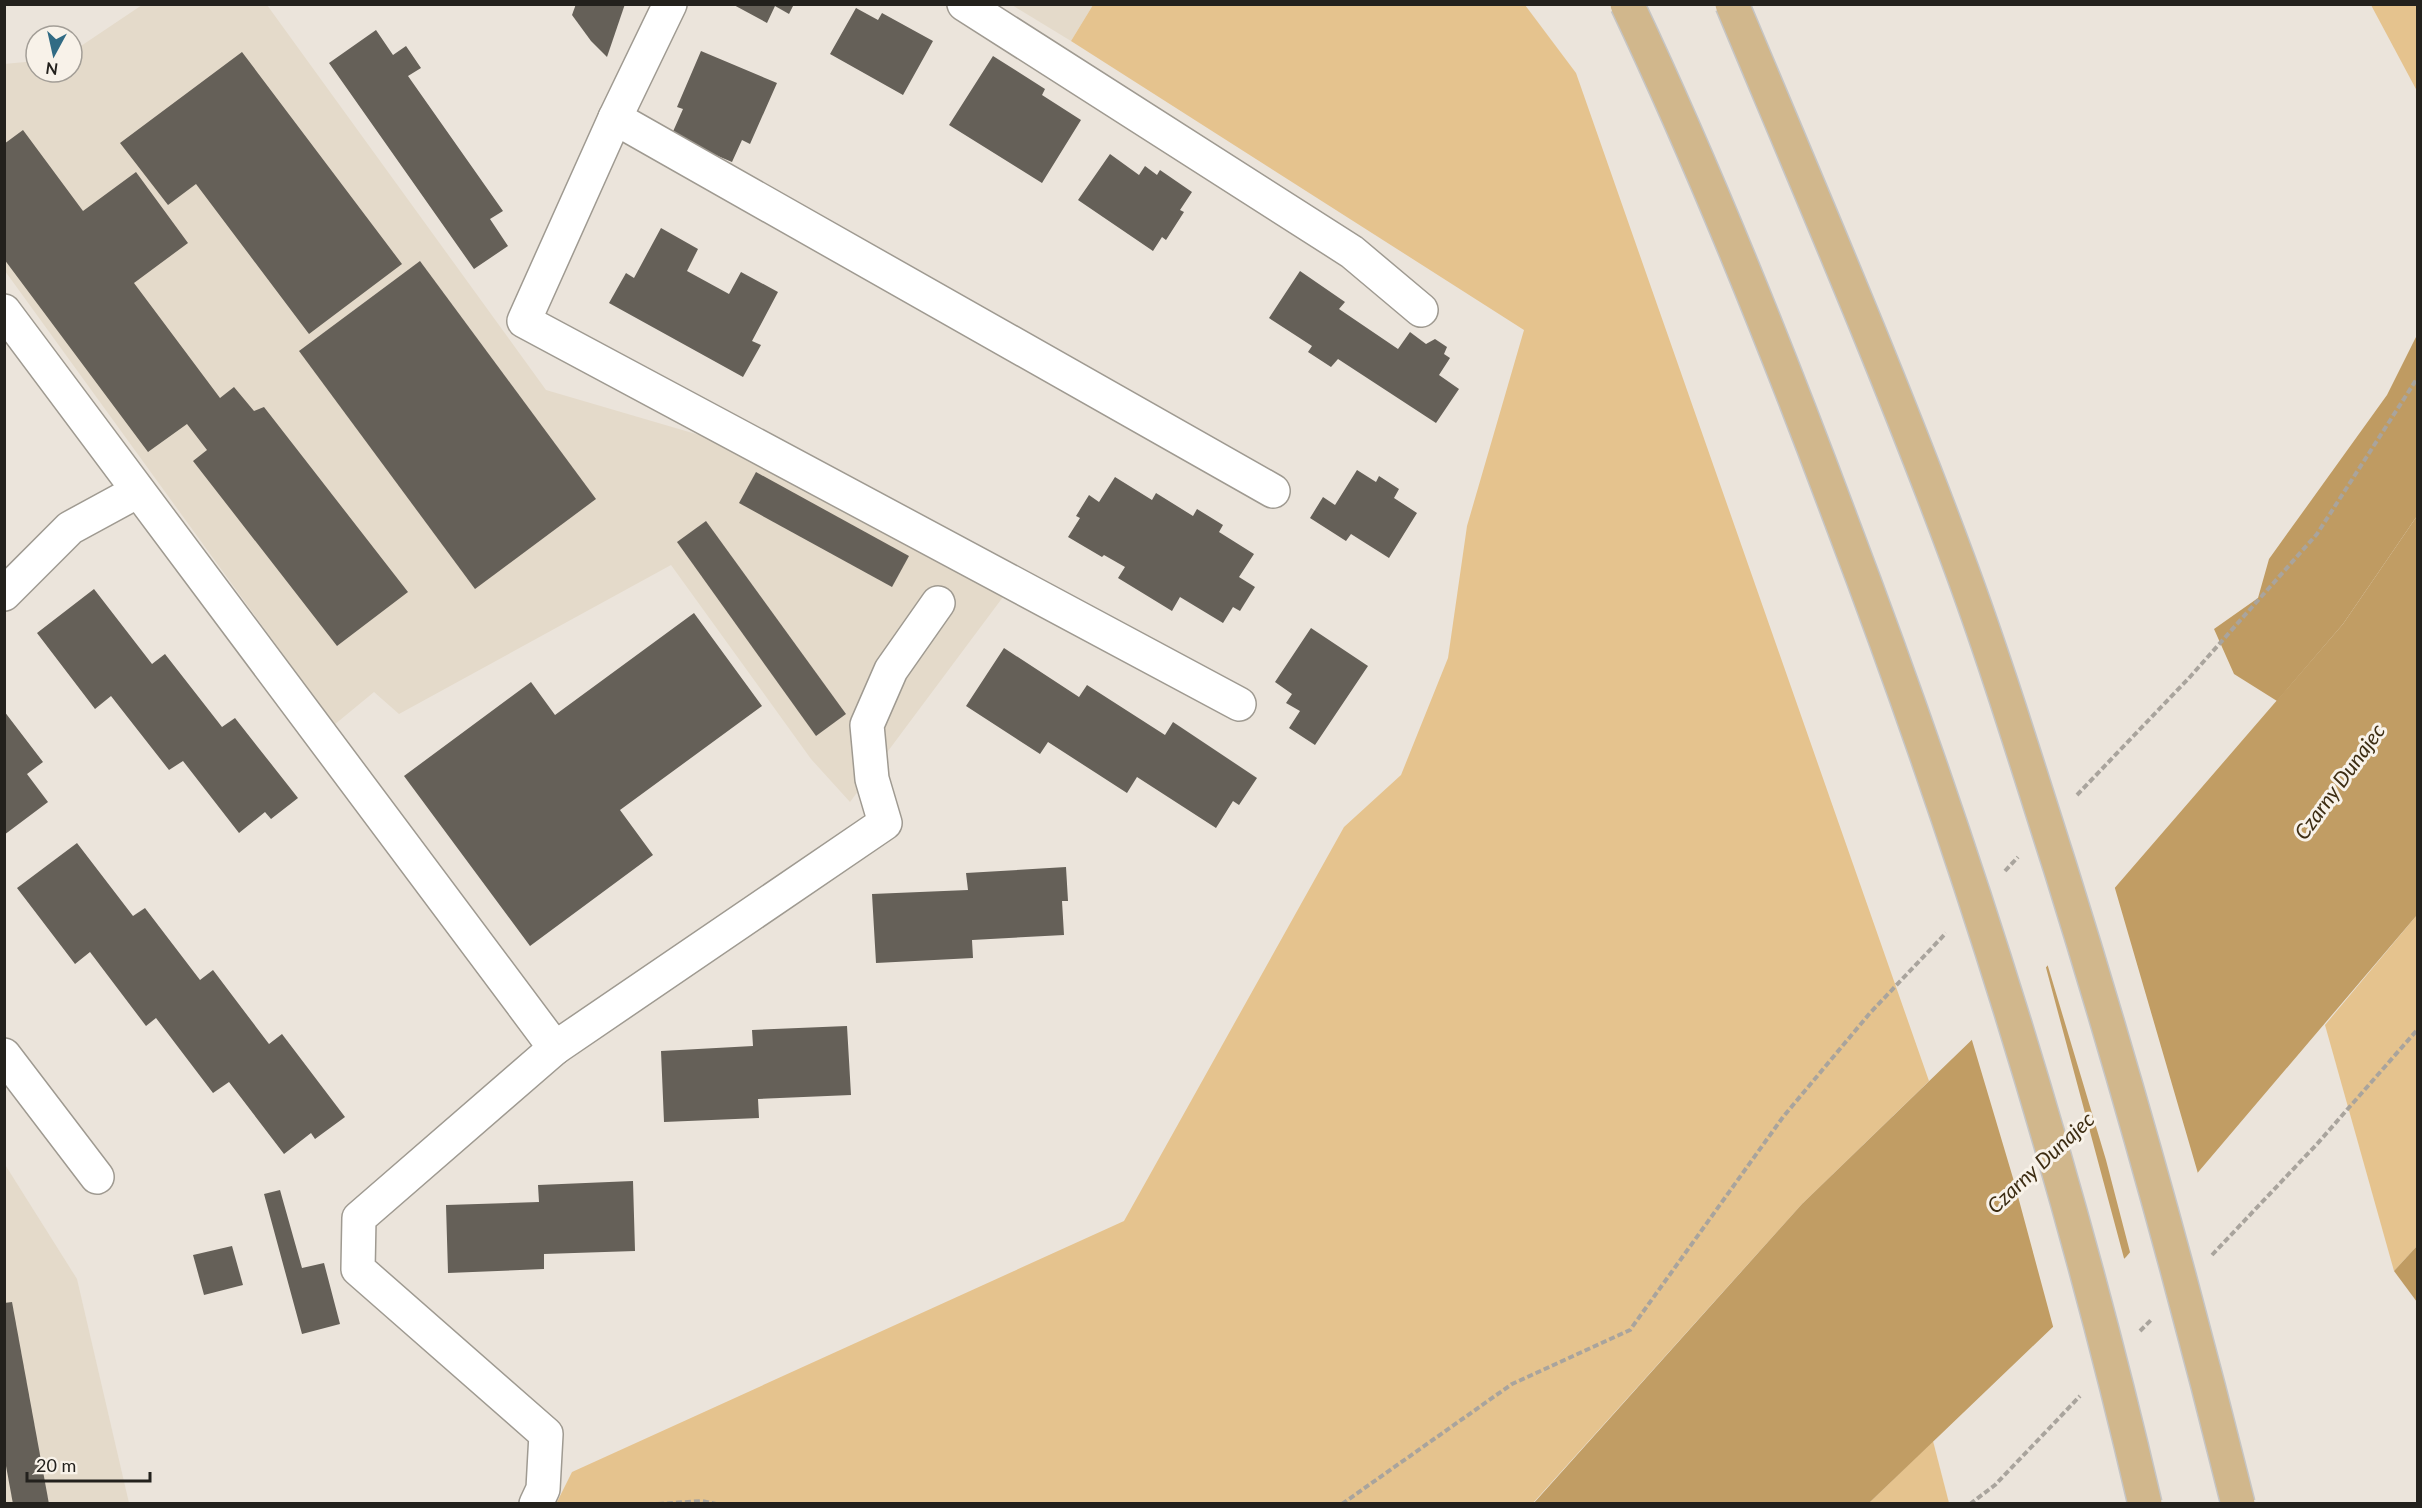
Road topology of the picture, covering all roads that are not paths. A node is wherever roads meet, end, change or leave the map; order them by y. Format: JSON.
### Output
{"nodes":[{"id":1,"x":670,"y":4,"type":"edge"},
{"id":2,"x":964,"y":4,"type":"edge"},
{"id":3,"x":1627,"y":4,"type":"edge"},
{"id":4,"x":1732,"y":4,"type":"edge"},
{"id":5,"x":615,"y":118,"type":"junction"},
{"id":6,"x":1421,"y":310,"type":"dead end"},
{"id":7,"x":4,"y":311,"type":"edge"},
{"id":8,"x":138,"y":491,"type":"junction"},
{"id":9,"x":1274,"y":491,"type":"dead end"},
{"id":10,"x":4,"y":594,"type":"edge"},
{"id":11,"x":938,"y":603,"type":"dead end"},
{"id":12,"x":1239,"y":704,"type":"dead end"},
{"id":13,"x":555,"y":1048,"type":"junction"},
{"id":14,"x":4,"y":1055,"type":"edge"},
{"id":15,"x":97,"y":1177,"type":"dead end"},
{"id":16,"x":536,"y":1503,"type":"edge"},
{"id":17,"x":2145,"y":1503,"type":"edge"},
{"id":18,"x":2238,"y":1503,"type":"edge"}],
"edges":[{"from":1,"to":5,"type":"street"},
{"from":2,"to":6,"type":"street"},
{"from":3,"to":17,"type":"main road","bridge":true},
{"from":4,"to":18,"type":"main road","bridge":true},
{"from":5,"to":9,"type":"street"},
{"from":5,"to":12,"type":"street"},
{"from":7,"to":8,"type":"street"},
{"from":8,"to":10,"type":"street"},
{"from":8,"to":13,"type":"street"},
{"from":11,"to":13,"type":"street"},
{"from":13,"to":16,"type":"street"},
{"from":14,"to":15,"type":"street"}]}
